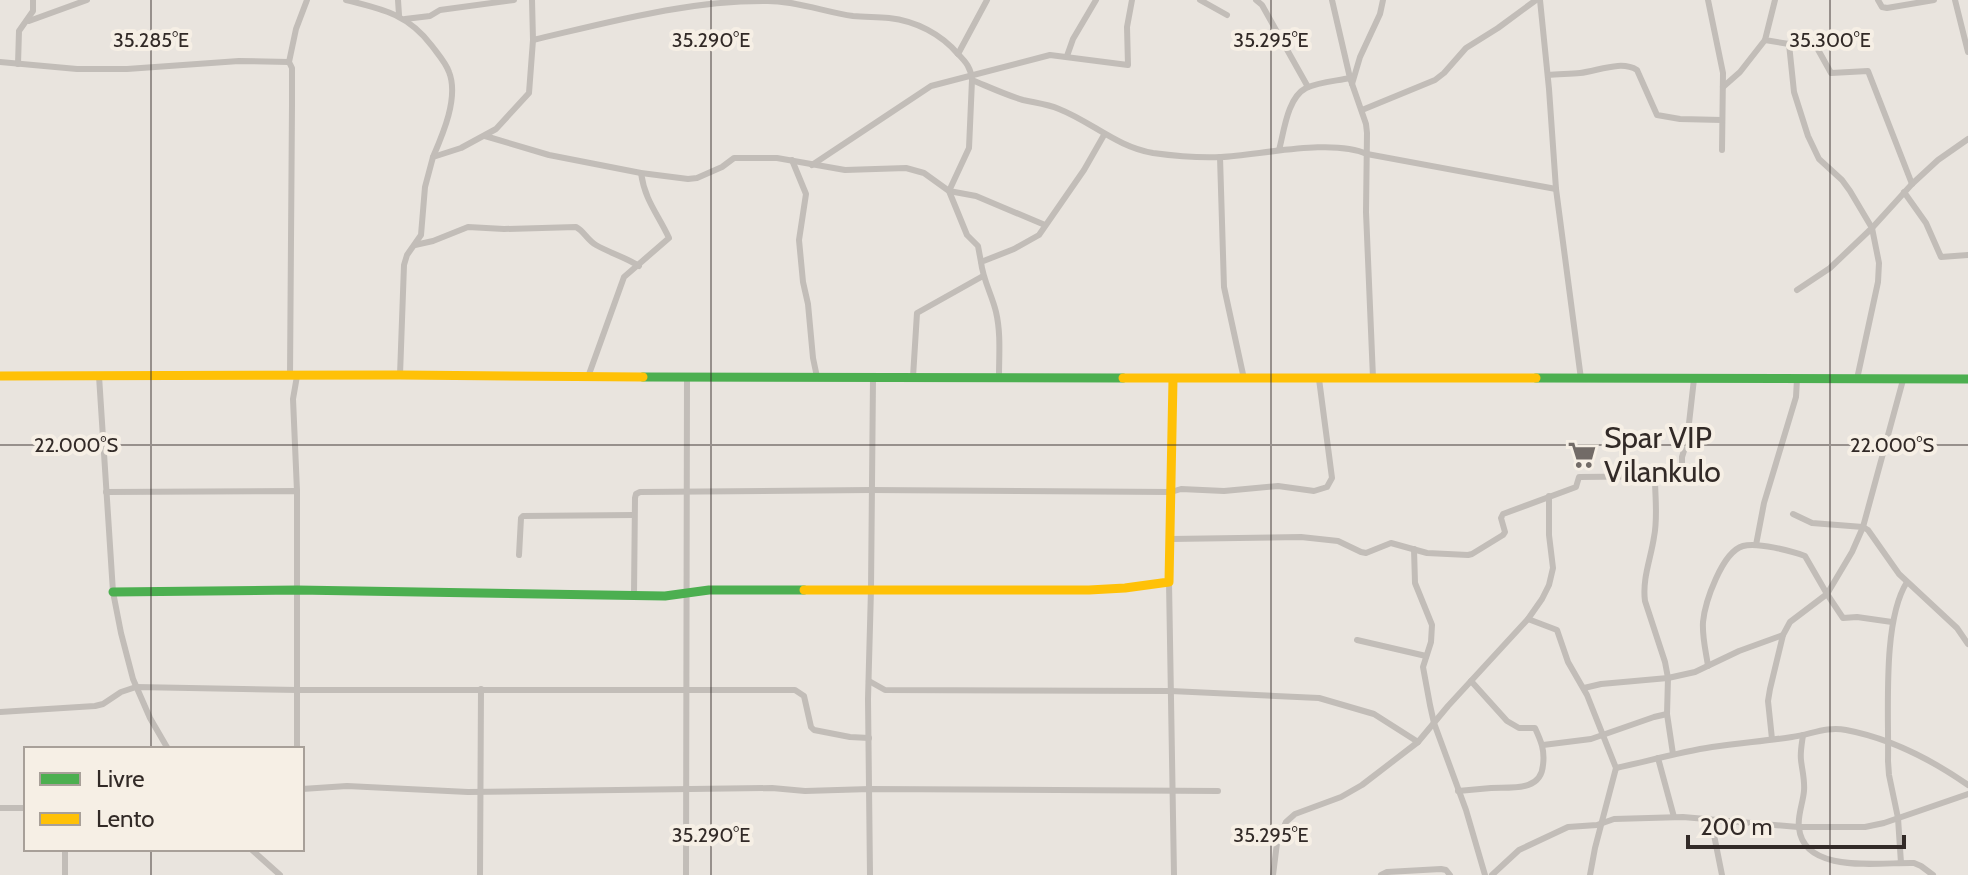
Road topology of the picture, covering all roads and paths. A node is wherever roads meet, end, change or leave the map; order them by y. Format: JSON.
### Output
{"nodes":[{"id":1,"x":33,"y":0,"type":"edge"},
{"id":2,"x":87,"y":0,"type":"edge"},
{"id":3,"x":307,"y":0,"type":"edge"},
{"id":4,"x":346,"y":0,"type":"edge"},
{"id":5,"x":398,"y":0,"type":"edge"},
{"id":6,"x":514,"y":0,"type":"edge"},
{"id":7,"x":532,"y":0,"type":"edge"},
{"id":8,"x":669,"y":0,"type":"edge"},
{"id":9,"x":987,"y":0,"type":"edge"},
{"id":10,"x":1096,"y":0,"type":"edge"},
{"id":11,"x":1132,"y":0,"type":"edge"},
{"id":12,"x":1200,"y":0,"type":"edge"},
{"id":13,"x":1256,"y":0,"type":"edge"},
{"id":14,"x":1332,"y":0,"type":"edge"},
{"id":15,"x":1383,"y":0,"type":"edge"},
{"id":16,"x":1536,"y":0,"type":"edge"},
{"id":17,"x":1708,"y":0,"type":"edge"},
{"id":18,"x":1775,"y":0,"type":"edge"},
{"id":19,"x":1878,"y":0,"type":"edge"},
{"id":20,"x":1934,"y":0,"type":"edge"},
{"id":21,"x":1955,"y":0,"type":"edge"},
{"id":22,"x":436,"y":2,"type":"edge"},
{"id":23,"x":673,"y":9,"type":"junction"},
{"id":24,"x":440,"y":10,"type":"junction"},
{"id":25,"x":1227,"y":15,"type":"dead end"},
{"id":26,"x":402,"y":17,"type":"junction"},
{"id":27,"x":25,"y":22,"type":"junction"},
{"id":28,"x":533,"y":40,"type":"junction"},
{"id":29,"x":1765,"y":40,"type":"junction"},
{"id":30,"x":1789,"y":44,"type":"junction"},
{"id":31,"x":1968,"y":52,"type":"edge"},
{"id":32,"x":958,"y":54,"type":"junction"},
{"id":33,"x":1067,"y":56,"type":"junction"},
{"id":34,"x":0,"y":62,"type":"edge"},
{"id":35,"x":289,"y":62,"type":"junction"},
{"id":36,"x":18,"y":64,"type":"junction"},
{"id":37,"x":1548,"y":75,"type":"junction"},
{"id":38,"x":971,"y":77,"type":"junction"},
{"id":39,"x":1351,"y":81,"type":"junction"},
{"id":40,"x":1308,"y":87,"type":"junction"},
{"id":41,"x":1723,"y":87,"type":"junction"},
{"id":42,"x":1362,"y":110,"type":"junction"},
{"id":43,"x":1722,"y":120,"type":"junction"},
{"id":44,"x":1104,"y":135,"type":"junction"},
{"id":45,"x":485,"y":136,"type":"junction"},
{"id":46,"x":1968,"y":139,"type":"edge"},
{"id":47,"x":1279,"y":150,"type":"junction"},
{"id":48,"x":1722,"y":150,"type":"dead end"},
{"id":49,"x":1367,"y":154,"type":"junction"},
{"id":50,"x":433,"y":157,"type":"junction"},
{"id":51,"x":1220,"y":157,"type":"junction"},
{"id":52,"x":792,"y":160,"type":"junction"},
{"id":53,"x":812,"y":165,"type":"junction"},
{"id":54,"x":641,"y":173,"type":"junction"},
{"id":55,"x":1912,"y":184,"type":"junction"},
{"id":56,"x":1556,"y":189,"type":"junction"},
{"id":57,"x":949,"y":191,"type":"junction"},
{"id":58,"x":1904,"y":192,"type":"junction"},
{"id":59,"x":1045,"y":225,"type":"junction"},
{"id":60,"x":1872,"y":228,"type":"junction"},
{"id":61,"x":415,"y":245,"type":"junction"},
{"id":62,"x":1968,"y":255,"type":"edge"},
{"id":63,"x":981,"y":262,"type":"junction"},
{"id":64,"x":639,"y":266,"type":"junction"},
{"id":65,"x":983,"y":276,"type":"junction"},
{"id":66,"x":1797,"y":290,"type":"dead end"},
{"id":67,"x":400,"y":375,"type":"junction"},
{"id":68,"x":0,"y":376,"type":"edge"},
{"id":69,"x":99,"y":376,"type":"junction"},
{"id":70,"x":294,"y":376,"type":"junction"},
{"id":71,"x":588,"y":377,"type":"junction"},
{"id":72,"x":687,"y":377,"type":"junction"},
{"id":73,"x":817,"y":377,"type":"junction"},
{"id":74,"x":913,"y":377,"type":"junction"},
{"id":75,"x":999,"y":377,"type":"junction"},
{"id":76,"x":873,"y":378,"type":"junction"},
{"id":77,"x":1373,"y":378,"type":"junction"},
{"id":78,"x":1173,"y":379,"type":"junction"},
{"id":79,"x":1244,"y":379,"type":"junction"},
{"id":80,"x":1319,"y":379,"type":"junction"},
{"id":81,"x":1581,"y":379,"type":"junction"},
{"id":82,"x":1694,"y":379,"type":"junction"},
{"id":83,"x":1797,"y":379,"type":"junction"},
{"id":84,"x":1857,"y":379,"type":"junction"},
{"id":85,"x":1968,"y":379,"type":"edge"},
{"id":86,"x":1903,"y":380,"type":"junction"},
{"id":87,"x":1655,"y":478,"type":"junction"},
{"id":88,"x":871,"y":490,"type":"junction"},
{"id":89,"x":297,"y":491,"type":"junction"},
{"id":90,"x":686,"y":491,"type":"junction"},
{"id":91,"x":106,"y":492,"type":"junction"},
{"id":92,"x":1171,"y":492,"type":"junction"},
{"id":93,"x":1549,"y":496,"type":"junction"},
{"id":94,"x":1793,"y":514,"type":"dead end"},
{"id":95,"x":634,"y":515,"type":"junction"},
{"id":96,"x":1863,"y":527,"type":"junction"},
{"id":97,"x":1171,"y":539,"type":"junction"},
{"id":98,"x":1756,"y":545,"type":"junction"},
{"id":99,"x":1414,"y":549,"type":"junction"},
{"id":100,"x":519,"y":555,"type":"dead end"},
{"id":101,"x":1169,"y":582,"type":"junction"},
{"id":102,"x":1907,"y":582,"type":"junction"},
{"id":103,"x":871,"y":589,"type":"junction"},
{"id":104,"x":297,"y":590,"type":"junction"},
{"id":105,"x":113,"y":592,"type":"junction"},
{"id":106,"x":686,"y":593,"type":"junction"},
{"id":107,"x":1827,"y":594,"type":"junction"},
{"id":108,"x":634,"y":595,"type":"junction"},
{"id":109,"x":1528,"y":619,"type":"junction"},
{"id":110,"x":1892,"y":622,"type":"junction"},
{"id":111,"x":1783,"y":635,"type":"junction"},
{"id":112,"x":1357,"y":640,"type":"dead end"},
{"id":113,"x":1968,"y":644,"type":"edge"},
{"id":114,"x":1426,"y":656,"type":"junction"},
{"id":115,"x":1708,"y":666,"type":"junction"},
{"id":116,"x":1668,"y":678,"type":"junction"},
{"id":117,"x":869,"y":681,"type":"junction"},
{"id":118,"x":1471,"y":681,"type":"junction"},
{"id":119,"x":136,"y":687,"type":"junction"},
{"id":120,"x":1584,"y":688,"type":"junction"},
{"id":121,"x":481,"y":689,"type":"junction"},
{"id":122,"x":686,"y":689,"type":"junction"},
{"id":123,"x":298,"y":690,"type":"junction"},
{"id":124,"x":885,"y":690,"type":"junction"},
{"id":125,"x":1171,"y":691,"type":"junction"},
{"id":126,"x":868,"y":699,"type":"junction"},
{"id":127,"x":0,"y":712,"type":"edge"},
{"id":128,"x":1667,"y":714,"type":"junction"},
{"id":129,"x":1434,"y":723,"type":"junction"},
{"id":130,"x":1603,"y":735,"type":"junction"},
{"id":131,"x":1803,"y":735,"type":"junction"},
{"id":132,"x":869,"y":738,"type":"junction"},
{"id":133,"x":1772,"y":739,"type":"junction"},
{"id":134,"x":1418,"y":742,"type":"junction"},
{"id":135,"x":1888,"y":742,"type":"junction"},
{"id":136,"x":1543,"y":745,"type":"junction"},
{"id":137,"x":167,"y":747,"type":"edge"},
{"id":138,"x":297,"y":747,"type":"edge"},
{"id":139,"x":1673,"y":754,"type":"junction"},
{"id":140,"x":1658,"y":758,"type":"junction"},
{"id":141,"x":1616,"y":768,"type":"junction"},
{"id":142,"x":1968,"y":785,"type":"edge"},
{"id":143,"x":304,"y":789,"type":"edge"},
{"id":144,"x":870,"y":789,"type":"junction"},
{"id":145,"x":686,"y":790,"type":"junction"},
{"id":146,"x":1173,"y":791,"type":"junction"},
{"id":147,"x":1218,"y":791,"type":"dead end"},
{"id":148,"x":1458,"y":791,"type":"junction"},
{"id":149,"x":481,"y":792,"type":"junction"},
{"id":150,"x":1968,"y":794,"type":"edge"},
{"id":151,"x":0,"y":808,"type":"edge"},
{"id":152,"x":24,"y":808,"type":"edge"},
{"id":153,"x":1674,"y":817,"type":"junction"},
{"id":154,"x":1898,"y":818,"type":"junction"},
{"id":155,"x":1711,"y":820,"type":"junction"},
{"id":156,"x":1603,"y":823,"type":"junction"},
{"id":157,"x":1798,"y":827,"type":"junction"},
{"id":158,"x":65,"y":851,"type":"edge"},
{"id":159,"x":253,"y":851,"type":"edge"},
{"id":160,"x":1846,"y":863,"type":"junction"},
{"id":161,"x":1901,"y":863,"type":"junction"},
{"id":162,"x":65,"y":875,"type":"edge"},
{"id":163,"x":280,"y":875,"type":"edge"},
{"id":164,"x":480,"y":875,"type":"edge"},
{"id":165,"x":686,"y":875,"type":"edge"},
{"id":166,"x":870,"y":875,"type":"edge"},
{"id":167,"x":1174,"y":875,"type":"edge"},
{"id":168,"x":1273,"y":875,"type":"edge"},
{"id":169,"x":1381,"y":875,"type":"edge"},
{"id":170,"x":1450,"y":875,"type":"edge"},
{"id":171,"x":1491,"y":875,"type":"edge"},
{"id":172,"x":1590,"y":875,"type":"edge"},
{"id":173,"x":1722,"y":875,"type":"edge"},
{"id":174,"x":1845,"y":875,"type":"edge"},
{"id":175,"x":1933,"y":875,"type":"edge"}],
"edges":[{"from":1,"to":27,"type":"street"},
{"from":2,"to":27,"type":"street"},
{"from":3,"to":35,"type":"street"},
{"from":4,"to":26,"type":"street"},
{"from":5,"to":26,"type":"street"},
{"from":6,"to":24,"type":"street"},
{"from":7,"to":28,"type":"street"},
{"from":8,"to":23,"type":"street"},
{"from":9,"to":32,"type":"street"},
{"from":10,"to":33,"type":"street"},
{"from":11,"to":33,"type":"street"},
{"from":12,"to":25,"type":"street"},
{"from":13,"to":40,"type":"street"},
{"from":14,"to":39,"type":"street"},
{"from":15,"to":39,"type":"street"},
{"from":16,"to":37,"type":"street"},
{"from":16,"to":42,"type":"street"},
{"from":17,"to":41,"type":"street"},
{"from":18,"to":29,"type":"street"},
{"from":19,"to":20,"type":"street"},
{"from":21,"to":31,"type":"street"},
{"from":22,"to":24,"type":"street"},
{"from":23,"to":28,"type":"street"},
{"from":23,"to":32,"type":"street"},
{"from":24,"to":26,"type":"street"},
{"from":26,"to":50,"type":"street"},
{"from":27,"to":36,"type":"street"},
{"from":28,"to":45,"type":"street"},
{"from":29,"to":30,"type":"street"},
{"from":29,"to":41,"type":"street"},
{"from":30,"to":55,"type":"street"},
{"from":30,"to":60,"type":"street"},
{"from":32,"to":38,"type":"street"},
{"from":33,"to":38,"type":"street"},
{"from":34,"to":36,"type":"street"},
{"from":35,"to":36,"type":"street"},
{"from":35,"to":70,"type":"street"},
{"from":37,"to":43,"type":"street"},
{"from":37,"to":56,"type":"street"},
{"from":38,"to":44,"type":"street"},
{"from":38,"to":53,"type":"street"},
{"from":38,"to":57,"type":"street"},
{"from":39,"to":40,"type":"street"},
{"from":39,"to":42,"type":"street"},
{"from":40,"to":47,"type":"street"},
{"from":41,"to":43,"type":"street"},
{"from":42,"to":49,"type":"street"},
{"from":43,"to":48,"type":"street"},
{"from":44,"to":51,"type":"street"},
{"from":44,"to":59,"type":"street"},
{"from":45,"to":50,"type":"street"},
{"from":45,"to":54,"type":"street"},
{"from":46,"to":55,"type":"street"},
{"from":47,"to":49,"type":"street"},
{"from":47,"to":51,"type":"street"},
{"from":49,"to":56,"type":"street"},
{"from":49,"to":77,"type":"street"},
{"from":50,"to":61,"type":"street"},
{"from":51,"to":79,"type":"street"},
{"from":52,"to":53,"type":"street"},
{"from":52,"to":54,"type":"street"},
{"from":52,"to":73,"type":"street"},
{"from":53,"to":57,"type":"street"},
{"from":54,"to":64,"type":"street"},
{"from":55,"to":58,"type":"street"},
{"from":56,"to":81,"type":"street"},
{"from":57,"to":59,"type":"street"},
{"from":57,"to":63,"type":"street"},
{"from":58,"to":60,"type":"street"},
{"from":58,"to":62,"type":"street"},
{"from":59,"to":63,"type":"street"},
{"from":60,"to":66,"type":"street"},
{"from":60,"to":84,"type":"street"},
{"from":61,"to":64,"type":"street"},
{"from":61,"to":67,"type":"street"},
{"from":63,"to":65,"type":"street"},
{"from":64,"to":71,"type":"street"},
{"from":65,"to":74,"type":"street"},
{"from":65,"to":75,"type":"street"},
{"from":67,"to":70,"type":"main road"},
{"from":67,"to":71,"type":"main road"},
{"from":68,"to":69,"type":"main road"},
{"from":69,"to":70,"type":"main road"},
{"from":69,"to":91,"type":"street"},
{"from":70,"to":89,"type":"street"},
{"from":71,"to":72,"type":"main road"},
{"from":72,"to":73,"type":"main road"},
{"from":72,"to":90,"type":"street"},
{"from":73,"to":76,"type":"main road"},
{"from":74,"to":75,"type":"main road"},
{"from":74,"to":76,"type":"main road"},
{"from":75,"to":78,"type":"main road"},
{"from":76,"to":88,"type":"street"},
{"from":77,"to":80,"type":"main road"},
{"from":77,"to":81,"type":"main road"},
{"from":78,"to":79,"type":"main road"},
{"from":78,"to":92,"type":"main road"},
{"from":79,"to":80,"type":"main road"},
{"from":80,"to":92,"type":"street"},
{"from":81,"to":82,"type":"main road"},
{"from":82,"to":83,"type":"main road"},
{"from":82,"to":87,"type":"street"},
{"from":83,"to":84,"type":"main road"},
{"from":83,"to":98,"type":"street"},
{"from":84,"to":86,"type":"main road"},
{"from":85,"to":86,"type":"main road"},
{"from":86,"to":96,"type":"street"},
{"from":87,"to":93,"type":"street"},
{"from":87,"to":116,"type":"street"},
{"from":88,"to":90,"type":"street"},
{"from":88,"to":92,"type":"street"},
{"from":88,"to":103,"type":"street"},
{"from":89,"to":91,"type":"street"},
{"from":89,"to":104,"type":"street"},
{"from":90,"to":95,"type":"street"},
{"from":90,"to":106,"type":"street"},
{"from":91,"to":105,"type":"street"},
{"from":92,"to":97,"type":"main road"},
{"from":93,"to":99,"type":"street"},
{"from":93,"to":109,"type":"street"},
{"from":94,"to":96,"type":"street"},
{"from":95,"to":100,"type":"street"},
{"from":95,"to":108,"type":"street"},
{"from":96,"to":102,"type":"street"},
{"from":96,"to":107,"type":"street"},
{"from":97,"to":99,"type":"street"},
{"from":97,"to":101,"type":"main road"},
{"from":98,"to":107,"type":"street"},
{"from":98,"to":115,"type":"street"},
{"from":99,"to":114,"type":"street"},
{"from":101,"to":103,"type":"main road"},
{"from":101,"to":125,"type":"street"},
{"from":102,"to":110,"type":"street"},
{"from":102,"to":113,"type":"street"},
{"from":103,"to":106,"type":"main road"},
{"from":103,"to":117,"type":"street"},
{"from":104,"to":105,"type":"main road"},
{"from":104,"to":108,"type":"main road"},
{"from":104,"to":123,"type":"street"},
{"from":105,"to":119,"type":"street"},
{"from":106,"to":108,"type":"main road"},
{"from":106,"to":122,"type":"street"},
{"from":107,"to":110,"type":"street"},
{"from":107,"to":111,"type":"street"},
{"from":109,"to":118,"type":"street"},
{"from":109,"to":120,"type":"street"},
{"from":110,"to":135,"type":"street"},
{"from":111,"to":115,"type":"street"},
{"from":111,"to":133,"type":"street"},
{"from":112,"to":114,"type":"street"},
{"from":114,"to":129,"type":"street"},
{"from":115,"to":116,"type":"street"},
{"from":116,"to":120,"type":"street"},
{"from":116,"to":128,"type":"street"},
{"from":117,"to":124,"type":"street"},
{"from":117,"to":126,"type":"street"},
{"from":118,"to":129,"type":"street"},
{"from":118,"to":136,"type":"street"},
{"from":119,"to":123,"type":"street"},
{"from":119,"to":127,"type":"street"},
{"from":119,"to":137,"type":"street"},
{"from":120,"to":130,"type":"street"},
{"from":121,"to":122,"type":"street"},
{"from":121,"to":123,"type":"street"},
{"from":121,"to":149,"type":"street"},
{"from":122,"to":132,"type":"street"},
{"from":122,"to":145,"type":"street"},
{"from":123,"to":138,"type":"street"},
{"from":124,"to":125,"type":"street"},
{"from":124,"to":126,"type":"street"},
{"from":125,"to":134,"type":"street"},
{"from":125,"to":146,"type":"street"},
{"from":126,"to":132,"type":"street"},
{"from":128,"to":130,"type":"street"},
{"from":128,"to":139,"type":"street"},
{"from":129,"to":134,"type":"street"},
{"from":129,"to":148,"type":"street"},
{"from":130,"to":136,"type":"street"},
{"from":130,"to":141,"type":"street"},
{"from":131,"to":133,"type":"street"},
{"from":131,"to":135,"type":"street"},
{"from":131,"to":157,"type":"street"},
{"from":132,"to":144,"type":"street"},
{"from":133,"to":139,"type":"street"},
{"from":134,"to":168,"type":"street"},
{"from":135,"to":142,"type":"street"},
{"from":135,"to":154,"type":"street"},
{"from":136,"to":148,"type":"street"},
{"from":139,"to":140,"type":"street"},
{"from":140,"to":141,"type":"street"},
{"from":140,"to":153,"type":"street"},
{"from":141,"to":156,"type":"street"},
{"from":143,"to":149,"type":"street"},
{"from":144,"to":145,"type":"street"},
{"from":144,"to":146,"type":"street"},
{"from":144,"to":166,"type":"street"},
{"from":145,"to":149,"type":"street"},
{"from":145,"to":165,"type":"street"},
{"from":146,"to":147,"type":"street"},
{"from":146,"to":167,"type":"street"},
{"from":148,"to":171,"type":"street"},
{"from":149,"to":164,"type":"street"},
{"from":150,"to":154,"type":"street"},
{"from":151,"to":152,"type":"street"},
{"from":153,"to":155,"type":"street"},
{"from":153,"to":156,"type":"street"},
{"from":154,"to":157,"type":"street"},
{"from":154,"to":161,"type":"street"},
{"from":155,"to":157,"type":"street"},
{"from":155,"to":173,"type":"street"},
{"from":156,"to":171,"type":"street"},
{"from":156,"to":172,"type":"street"},
{"from":157,"to":160,"type":"street"},
{"from":158,"to":162,"type":"street"},
{"from":159,"to":163,"type":"street"},
{"from":160,"to":161,"type":"street"},
{"from":160,"to":174,"type":"street"},
{"from":161,"to":175,"type":"street"},
{"from":169,"to":170,"type":"street"}]}
